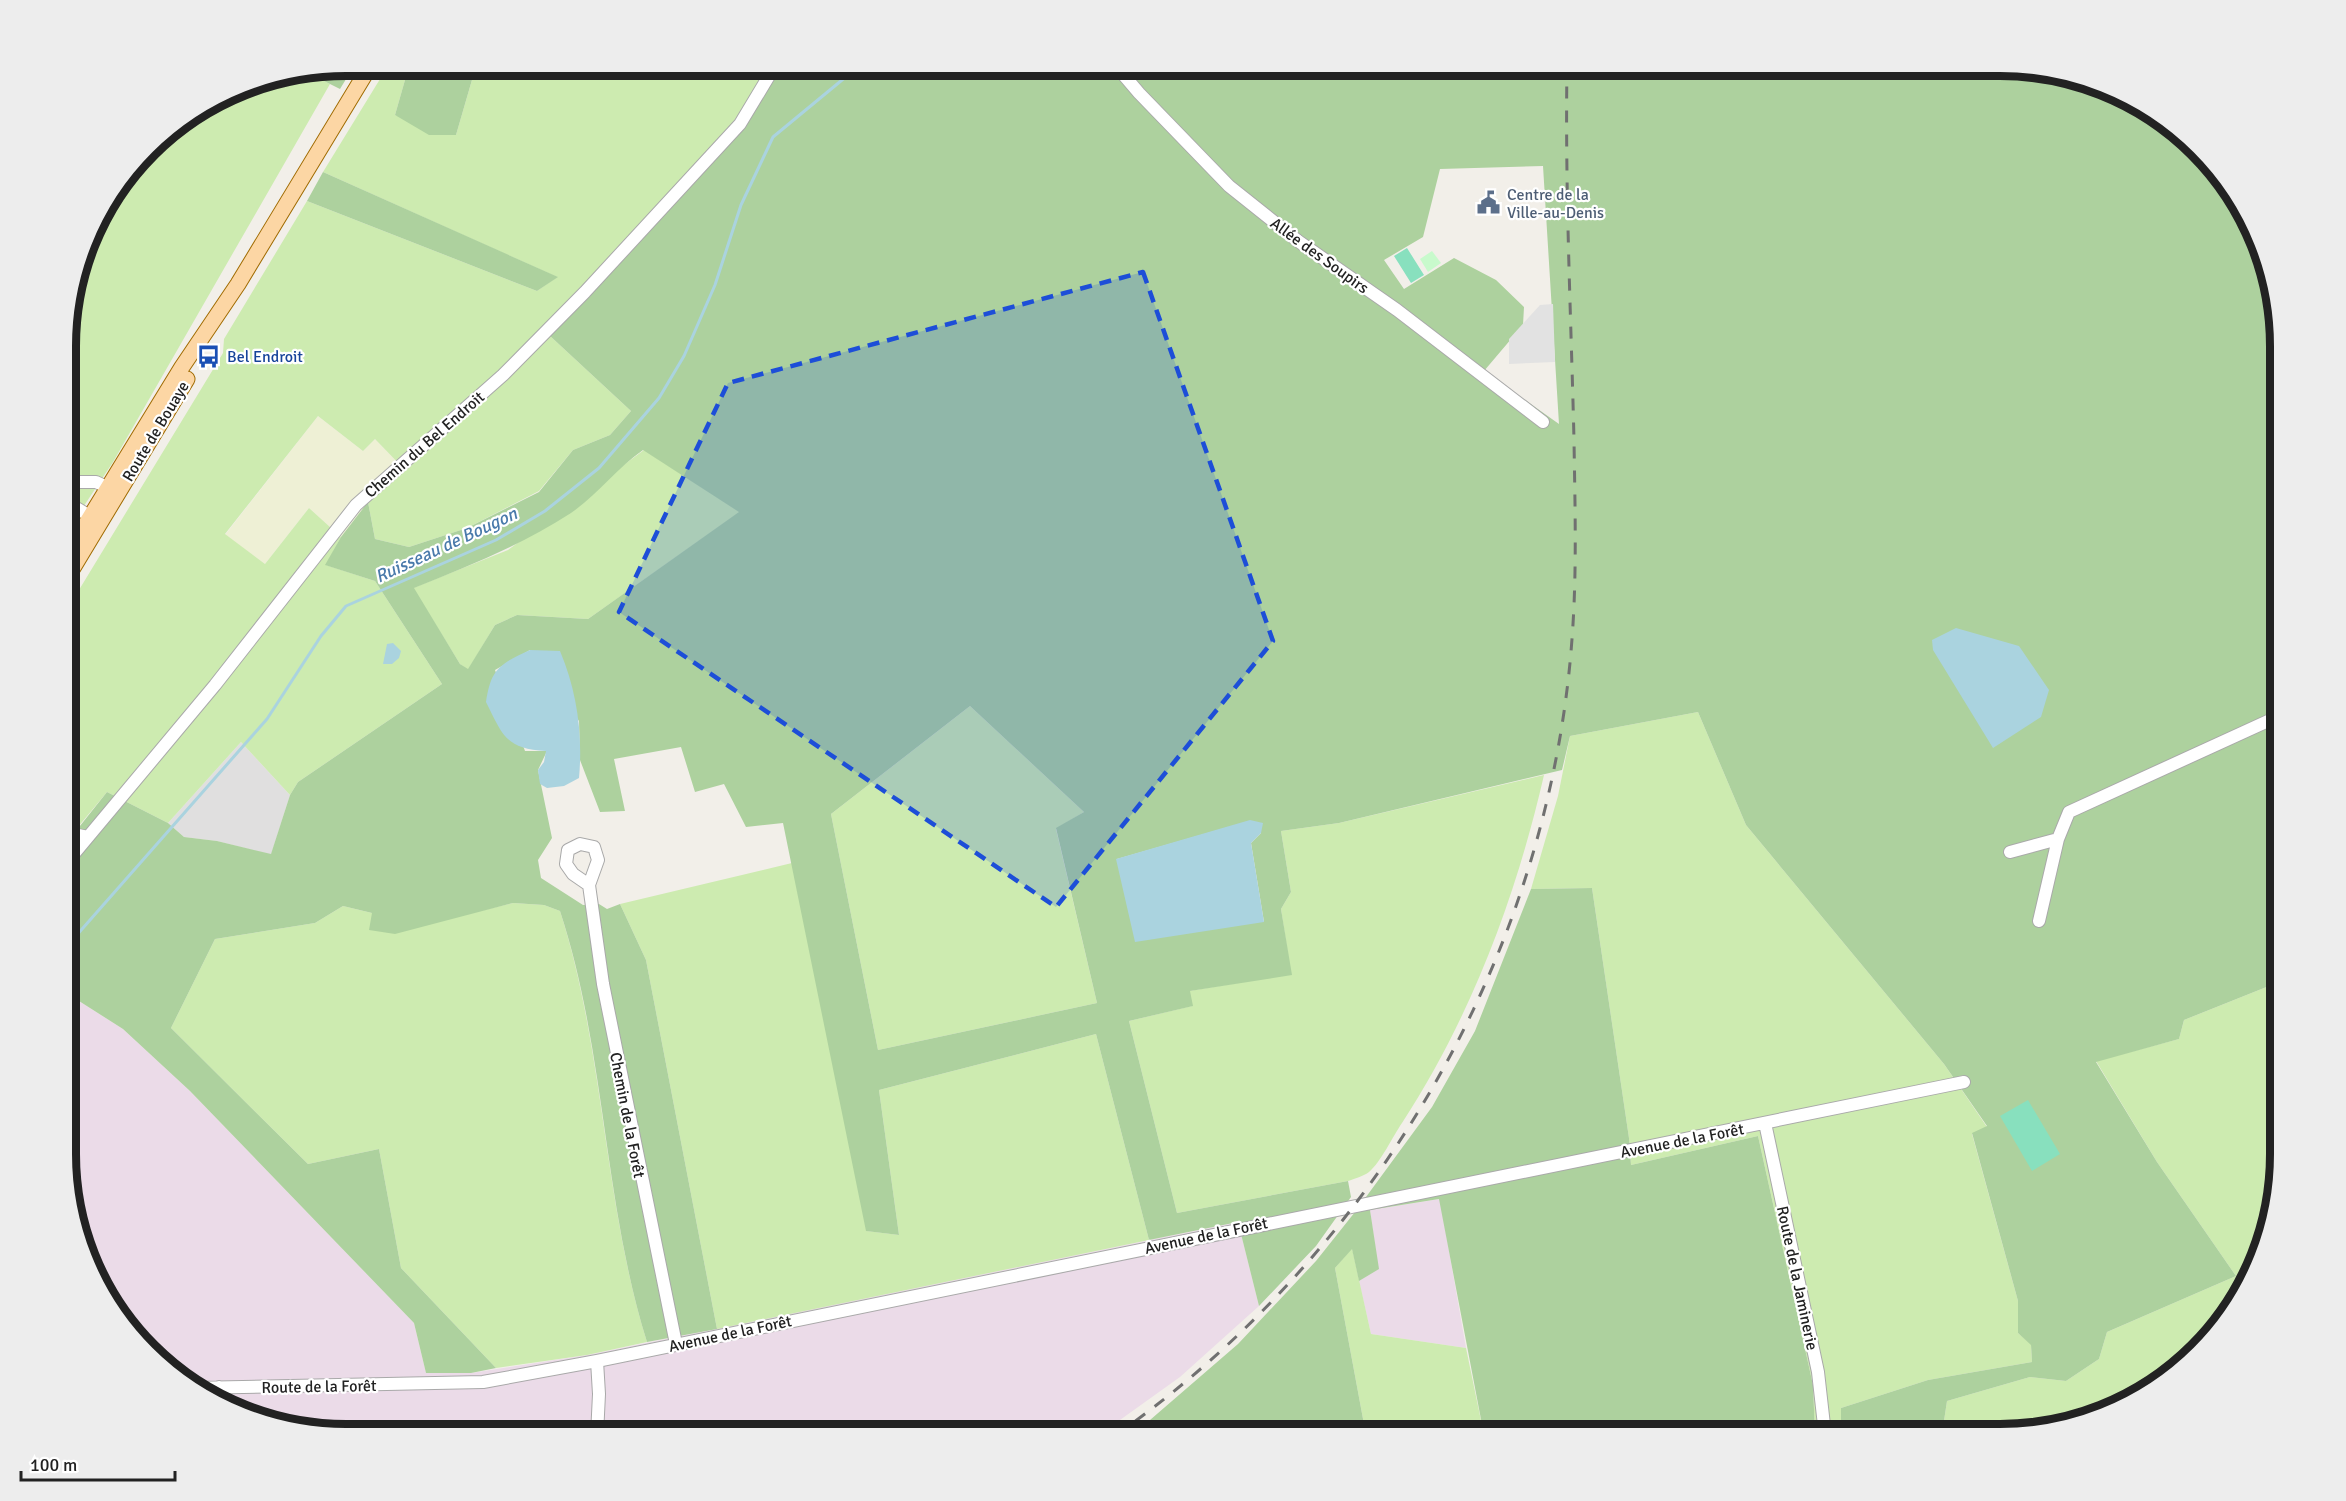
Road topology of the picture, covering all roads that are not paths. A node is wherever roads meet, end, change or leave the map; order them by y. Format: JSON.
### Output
{"nodes":[{"id":1,"x":364,"y":76,"type":"edge"},
{"id":2,"x":769,"y":76,"type":"edge"},
{"id":3,"x":1125,"y":76,"type":"edge"},
{"id":4,"x":238,"y":284,"type":"junction"},
{"id":5,"x":1543,"y":422,"type":"dead end"},
{"id":6,"x":76,"y":482,"type":"edge"},
{"id":7,"x":107,"y":487,"type":"junction"},
{"id":8,"x":76,"y":507,"type":"edge"},
{"id":9,"x":98,"y":518,"type":"junction"},
{"id":10,"x":76,"y":544,"type":"edge"},
{"id":11,"x":76,"y":561,"type":"edge"},
{"id":12,"x":2270,"y":720,"type":"edge"},
{"id":13,"x":76,"y":834,"type":"edge"},
{"id":14,"x":88,"y":837,"type":"junction"},
{"id":15,"x":2058,"y":839,"type":"junction"},
{"id":16,"x":76,"y":851,"type":"edge"},
{"id":17,"x":2010,"y":852,"type":"dead end"},
{"id":18,"x":590,"y":885,"type":"dead end"},
{"id":19,"x":2039,"y":921,"type":"dead end"},
{"id":20,"x":1964,"y":1082,"type":"dead end"},
{"id":21,"x":1765,"y":1123,"type":"junction"},
{"id":22,"x":676,"y":1344,"type":"junction"},
{"id":23,"x":597,"y":1361,"type":"junction"},
{"id":24,"x":447,"y":1384,"type":"joint"},
{"id":25,"x":211,"y":1388,"type":"edge"},
{"id":26,"x":219,"y":1388,"type":"junction"},
{"id":27,"x":219,"y":1392,"type":"edge"},
{"id":28,"x":598,"y":1424,"type":"edge"},
{"id":29,"x":1824,"y":1424,"type":"edge"}],
"edges":[{"from":1,"to":4,"type":"main road","name":"Route de Bouaye"},
{"from":2,"to":14,"type":"street","name":"Chemin du Bel Endroit"},
{"from":3,"to":5,"type":"street","name":"Allée des Soupirs"},
{"from":4,"to":7,"type":"main road","name":"Route de Bouaye"},
{"from":4,"to":9,"type":"main road","name":"Route de Bouaye"},
{"from":6,"to":7,"type":"street"},
{"from":7,"to":9,"type":"main road","name":"Route de Bouaye"},
{"from":8,"to":9,"type":"street"},
{"from":9,"to":10,"type":"main road","name":"Route de Bouaye"},
{"from":9,"to":11,"type":"main road","name":"Route de Bouaye"},
{"from":12,"to":15,"type":"street"},
{"from":13,"to":14,"type":"street"},
{"from":14,"to":16,"type":"street","name":"Chemin du Bel Endroit"},
{"from":15,"to":17,"type":"street"},
{"from":15,"to":19,"type":"street"},
{"from":18,"to":22,"type":"street","name":"Chemin de la Forêt"},
{"from":20,"to":21,"type":"street","name":"Avenue de la Forêt"},
{"from":21,"to":22,"type":"street","name":"Avenue de la Forêt"},
{"from":21,"to":29,"type":"street","name":"Route de la Jaminerie"},
{"from":22,"to":23,"type":"street","name":"Avenue de la Forêt"},
{"from":23,"to":24,"type":"street","name":"Avenue de la Forêt"},
{"from":23,"to":28,"type":"street"},
{"from":24,"to":26,"type":"street","name":"Route de la Forêt"},
{"from":25,"to":26,"type":"street","name":"Route de la Forêt"},
{"from":26,"to":27,"type":"street"}]}
